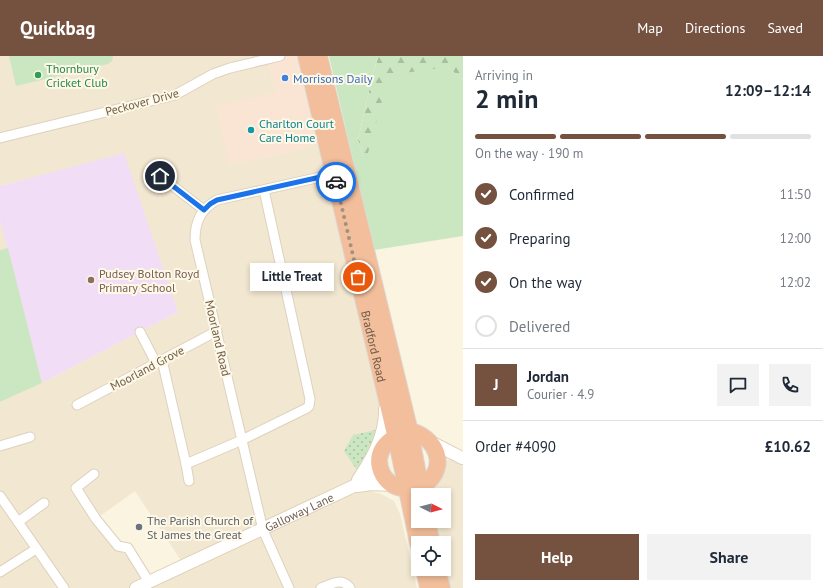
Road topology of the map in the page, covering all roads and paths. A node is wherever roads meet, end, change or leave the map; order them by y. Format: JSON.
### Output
{"nodes":[{"id":1,"x":280,"y":56,"type":"edge"},
{"id":2,"x":306,"y":56,"type":"edge"},
{"id":3,"x":319,"y":56,"type":"edge"},
{"id":4,"x":0,"y":138,"type":"edge"},
{"id":5,"x":334,"y":174,"type":"junction"},
{"id":6,"x":160,"y":176,"type":"dead end"},
{"id":7,"x":264,"y":190,"type":"junction"},
{"id":8,"x":204,"y":210,"type":"junction"},
{"id":9,"x":217,"y":331,"type":"junction"},
{"id":10,"x":140,"y":332,"type":"dead end"},
{"id":11,"x":159,"y":362,"type":"junction"},
{"id":12,"x":384,"y":390,"type":"junction"},
{"id":13,"x":77,"y":405,"type":"dead end"},
{"id":14,"x":403,"y":434,"type":"junction"},
{"id":15,"x":30,"y":437,"type":"dead end"},
{"id":16,"x":242,"y":440,"type":"junction"},
{"id":17,"x":429,"y":441,"type":"junction"},
{"id":18,"x":0,"y":446,"type":"edge"},
{"id":19,"x":462,"y":458,"type":"edge"},
{"id":20,"x":186,"y":464,"type":"junction"},
{"id":21,"x":380,"y":465,"type":"junction"},
{"id":22,"x":437,"y":467,"type":"junction"},
{"id":23,"x":94,"y":474,"type":"dead end"},
{"id":24,"x":189,"y":482,"type":"dead end"},
{"id":25,"x":354,"y":486,"type":"junction"},
{"id":26,"x":410,"y":489,"type":"edge"},
{"id":27,"x":0,"y":496,"type":"edge"},
{"id":28,"x":44,"y":503,"type":"dead end"},
{"id":29,"x":18,"y":522,"type":"junction"},
{"id":30,"x":263,"y":530,"type":"junction"},
{"id":31,"x":417,"y":536,"type":"edge"},
{"id":32,"x":36,"y":549,"type":"junction"},
{"id":33,"x":0,"y":572,"type":"edge"},
{"id":34,"x":425,"y":576,"type":"edge"},
{"id":35,"x":439,"y":576,"type":"edge"},
{"id":36,"x":149,"y":582,"type":"junction"},
{"id":37,"x":64,"y":588,"type":"edge"},
{"id":38,"x":136,"y":588,"type":"edge"},
{"id":39,"x":289,"y":588,"type":"edge"},
{"id":40,"x":322,"y":588,"type":"edge"},
{"id":41,"x":350,"y":588,"type":"edge"},
{"id":42,"x":428,"y":588,"type":"edge"},
{"id":43,"x":442,"y":588,"type":"edge"}],
"edges":[{"from":1,"to":4,"type":"street","name":"Peckover Drive"},
{"from":2,"to":5,"type":"highway","name":"Bradford Road"},
{"from":3,"to":14,"type":"highway","name":"Bradford Road"},
{"from":5,"to":7,"type":"street"},
{"from":5,"to":12,"type":"highway","name":"Bradford Road"},
{"from":6,"to":8,"type":"street"},
{"from":7,"to":8,"type":"street"},
{"from":7,"to":16,"type":"street"},
{"from":8,"to":9,"type":"street","name":"Moorland Road"},
{"from":9,"to":11,"type":"street","name":"Moorland Grove"},
{"from":9,"to":16,"type":"street","name":"Moorland Road"},
{"from":10,"to":11,"type":"street"},
{"from":11,"to":13,"type":"street","name":"Moorland Grove"},
{"from":11,"to":20,"type":"street"},
{"from":12,"to":14,"type":"highway","name":"Bradford Road"},
{"from":12,"to":25,"type":"main road"},
{"from":14,"to":17,"type":"highway"},
{"from":14,"to":21,"type":"highway"},
{"from":14,"to":26,"type":"highway","name":"Bradford Road"},
{"from":15,"to":18,"type":"street"},
{"from":16,"to":20,"type":"street"},
{"from":16,"to":30,"type":"street","name":"Moorland Road"},
{"from":17,"to":19,"type":"main road"},
{"from":17,"to":22,"type":"highway"},
{"from":19,"to":22,"type":"main road"},
{"from":20,"to":24,"type":"street"},
{"from":21,"to":25,"type":"main road","name":"Galloway Lane"},
{"from":21,"to":26,"type":"highway"},
{"from":22,"to":26,"type":"highway"},
{"from":23,"to":36,"type":"street"},
{"from":25,"to":26,"type":"main road","name":"Galloway Lane"},
{"from":25,"to":30,"type":"main road","name":"Galloway Lane"},
{"from":26,"to":31,"type":"highway","name":"Bradford Road"},
{"from":27,"to":29,"type":"street"},
{"from":28,"to":29,"type":"street"},
{"from":29,"to":32,"type":"street"},
{"from":30,"to":36,"type":"main road","name":"Galloway Lane"},
{"from":30,"to":39,"type":"street","name":"Moorland Road"},
{"from":32,"to":33,"type":"street"},
{"from":32,"to":37,"type":"street"},
{"from":34,"to":42,"type":"highway"},
{"from":35,"to":43,"type":"highway"},
{"from":36,"to":38,"type":"main road","name":"Galloway Lane"},
{"from":40,"to":41,"type":"street"}]}
